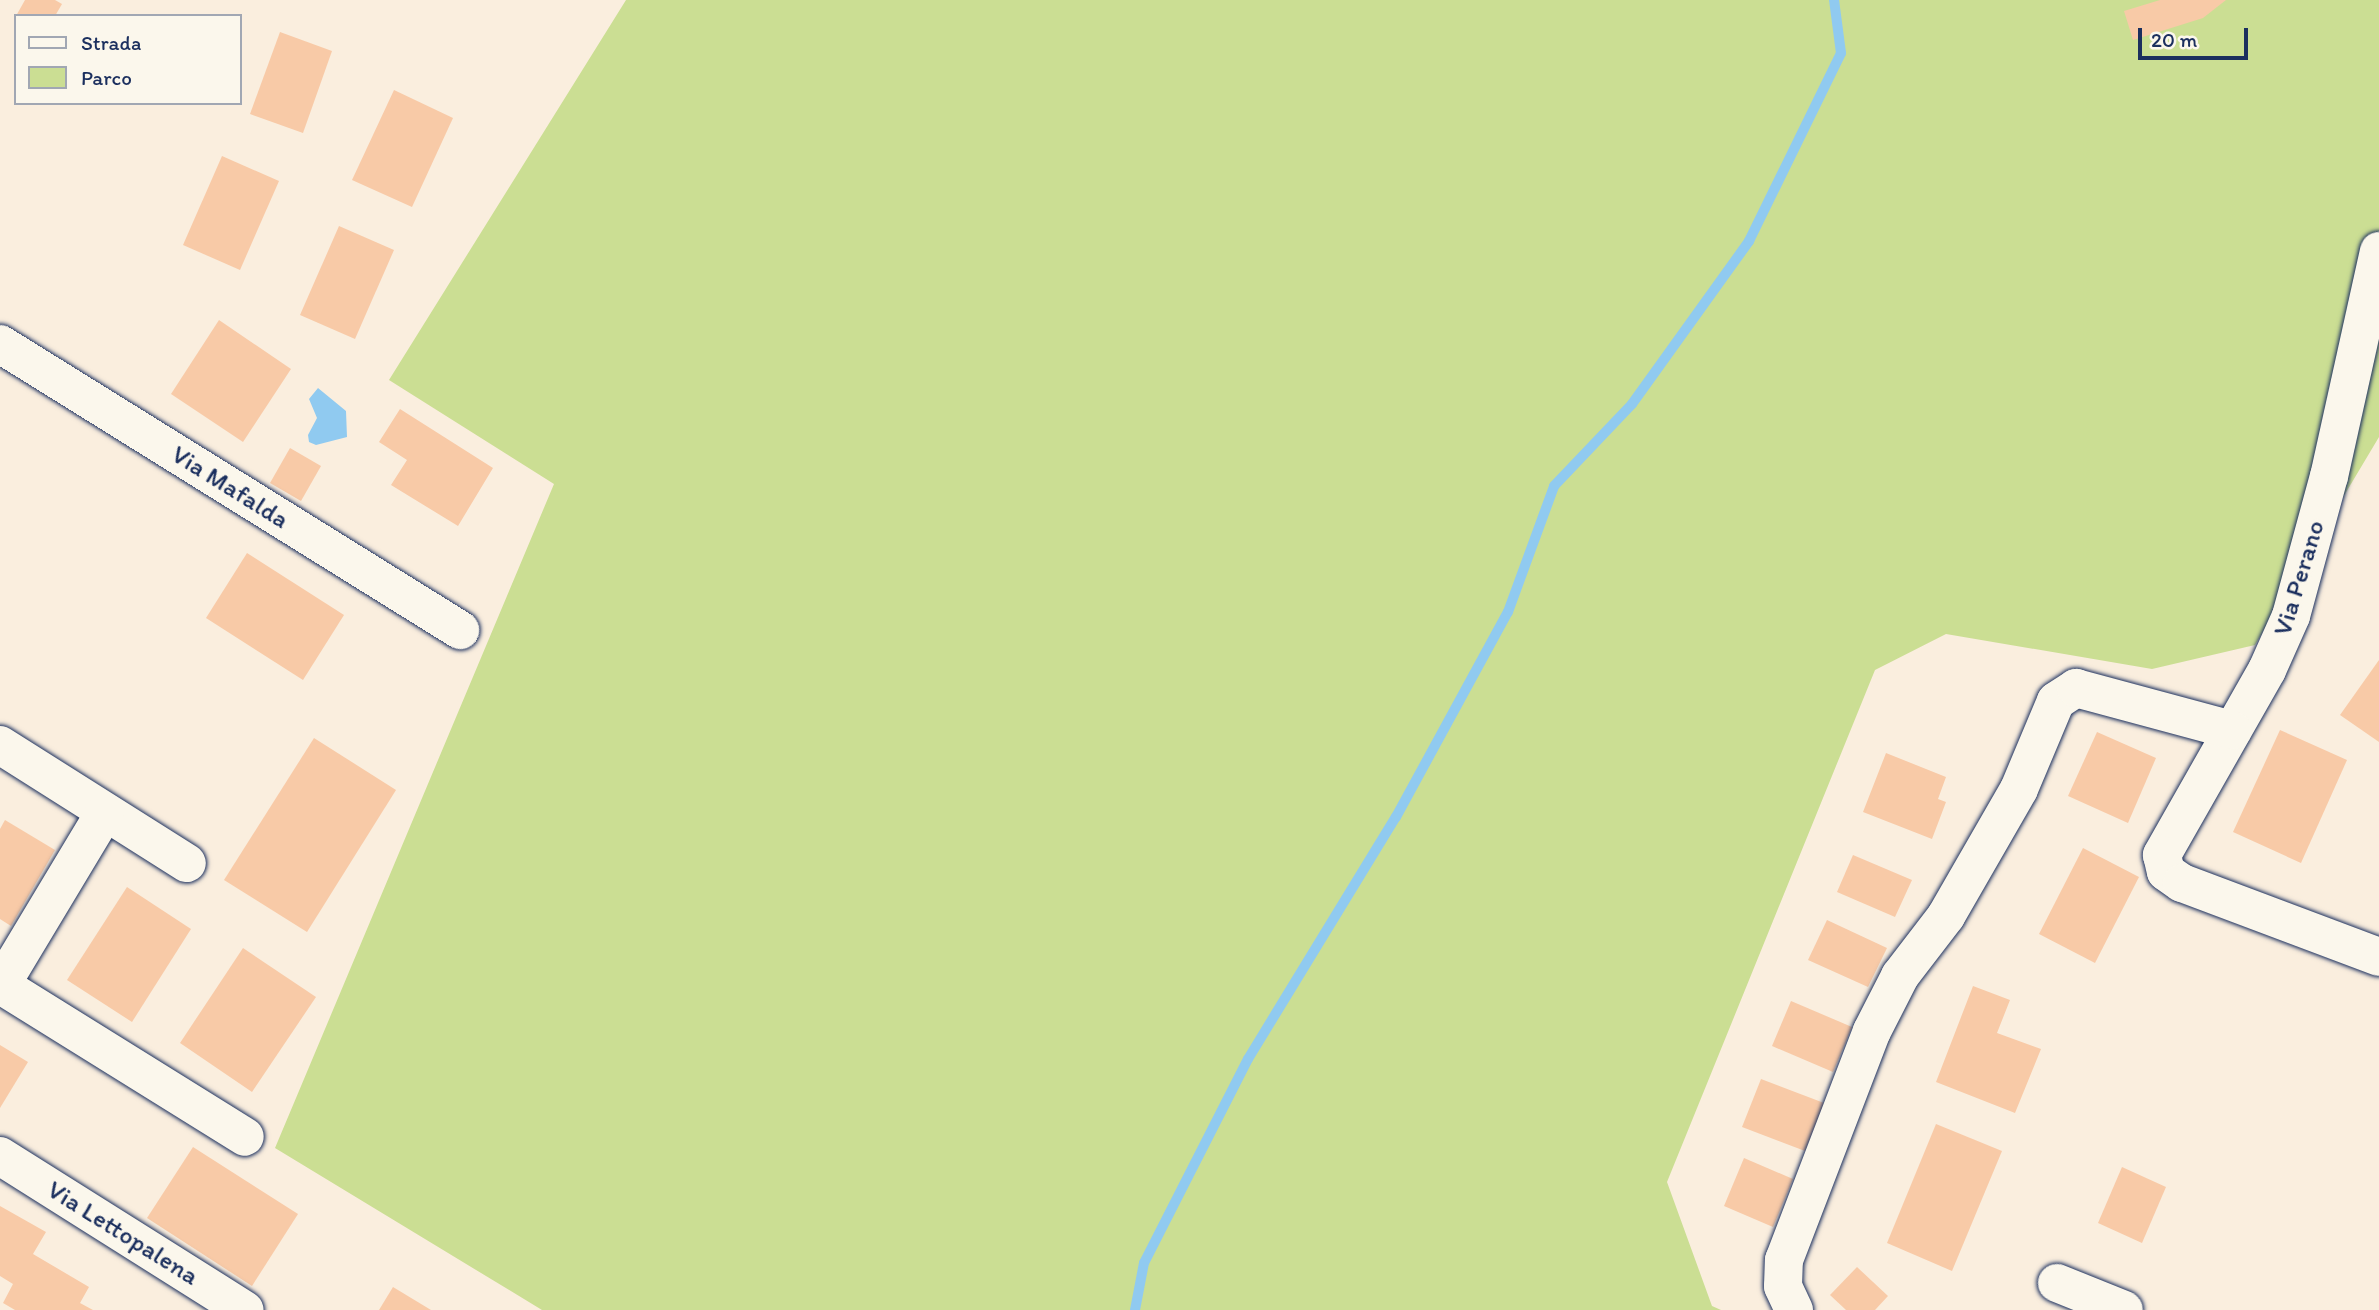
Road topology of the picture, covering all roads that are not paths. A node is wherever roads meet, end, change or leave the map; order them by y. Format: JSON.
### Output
{"nodes":[{"id":1,"x":2379,"y":251,"type":"edge"},
{"id":2,"x":0,"y":344,"type":"edge"},
{"id":3,"x":460,"y":630,"type":"dead end"},
{"id":4,"x":2232,"y":730,"type":"junction"},
{"id":5,"x":0,"y":746,"type":"edge"},
{"id":6,"x":106,"y":812,"type":"junction"},
{"id":7,"x":187,"y":863,"type":"dead end"},
{"id":8,"x":2379,"y":957,"type":"edge"},
{"id":9,"x":246,"y":1137,"type":"dead end"},
{"id":10,"x":0,"y":1156,"type":"edge"},
{"id":11,"x":2057,"y":1283,"type":"dead end"},
{"id":12,"x":2112,"y":1308,"type":"edge"},
{"id":13,"x":245,"y":1310,"type":"edge"},
{"id":14,"x":1794,"y":1310,"type":"edge"}],
"edges":[{"from":1,"to":4,"type":"street","name":"Via Perano"},
{"from":2,"to":3,"type":"street","name":"Via Mafalda"},
{"from":4,"to":8,"type":"street","name":"Via Perano"},
{"from":4,"to":14,"type":"street"},
{"from":5,"to":6,"type":"street"},
{"from":6,"to":7,"type":"street"},
{"from":6,"to":9,"type":"street"},
{"from":10,"to":13,"type":"street","name":"Via Lettopalena"},
{"from":11,"to":12,"type":"street"}]}
